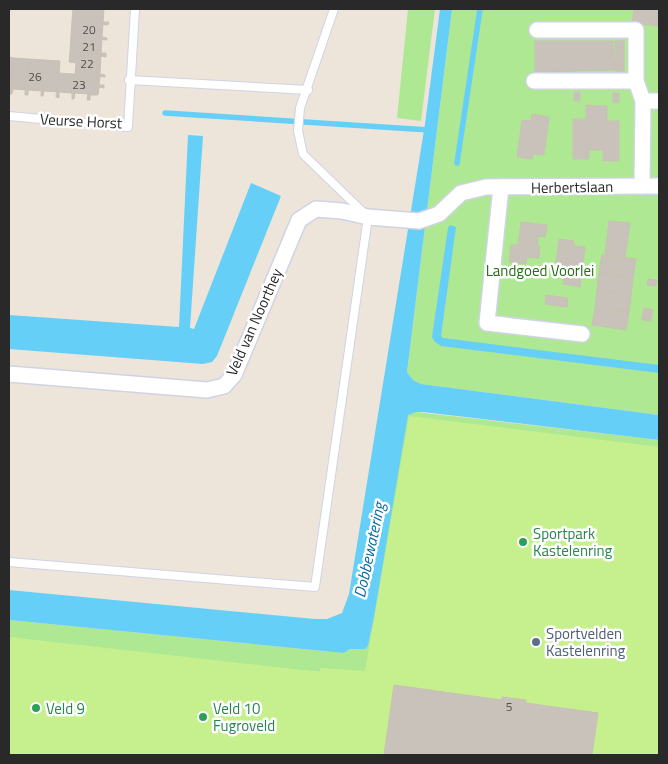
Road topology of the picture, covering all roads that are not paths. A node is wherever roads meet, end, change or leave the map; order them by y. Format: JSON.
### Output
{"nodes":[{"id":1,"x":135,"y":9,"type":"edge"},
{"id":2,"x":334,"y":9,"type":"edge"},
{"id":3,"x":537,"y":30,"type":"dead end"},
{"id":4,"x":129,"y":80,"type":"junction"},
{"id":5,"x":534,"y":81,"type":"dead end"},
{"id":6,"x":636,"y":81,"type":"junction"},
{"id":7,"x":308,"y":90,"type":"junction"},
{"id":8,"x":643,"y":101,"type":"junction"},
{"id":9,"x":659,"y":101,"type":"edge"},
{"id":10,"x":9,"y":116,"type":"edge"},
{"id":11,"x":642,"y":186,"type":"junction"},
{"id":12,"x":659,"y":186,"type":"edge"},
{"id":13,"x":501,"y":187,"type":"junction"},
{"id":14,"x":461,"y":193,"type":"joint"},
{"id":15,"x":368,"y":217,"type":"junction"},
{"id":16,"x":582,"y":334,"type":"dead end"},
{"id":17,"x":9,"y":374,"type":"edge"},
{"id":18,"x":9,"y":562,"type":"edge"}],
"edges":[{"from":1,"to":4,"type":"lane","name":"Veurse Horst"},
{"from":2,"to":7,"type":"lane"},
{"from":3,"to":6,"type":"street"},
{"from":4,"to":7,"type":"lane"},
{"from":4,"to":10,"type":"lane","name":"Veurse Horst"},
{"from":5,"to":6,"type":"street"},
{"from":6,"to":8,"type":"street"},
{"from":7,"to":15,"type":"lane"},
{"from":8,"to":9,"type":"street"},
{"from":8,"to":11,"type":"street"},
{"from":11,"to":12,"type":"street","name":"Herbertslaan"},
{"from":11,"to":13,"type":"street","name":"Herbertslaan"},
{"from":13,"to":14,"type":"street","name":"Herbertslaan"},
{"from":13,"to":16,"type":"street"},
{"from":14,"to":15,"type":"street","name":"Veld van Noorthey"},
{"from":15,"to":17,"type":"street","name":"Veld van Noorthey"},
{"from":15,"to":18,"type":"lane"}]}
